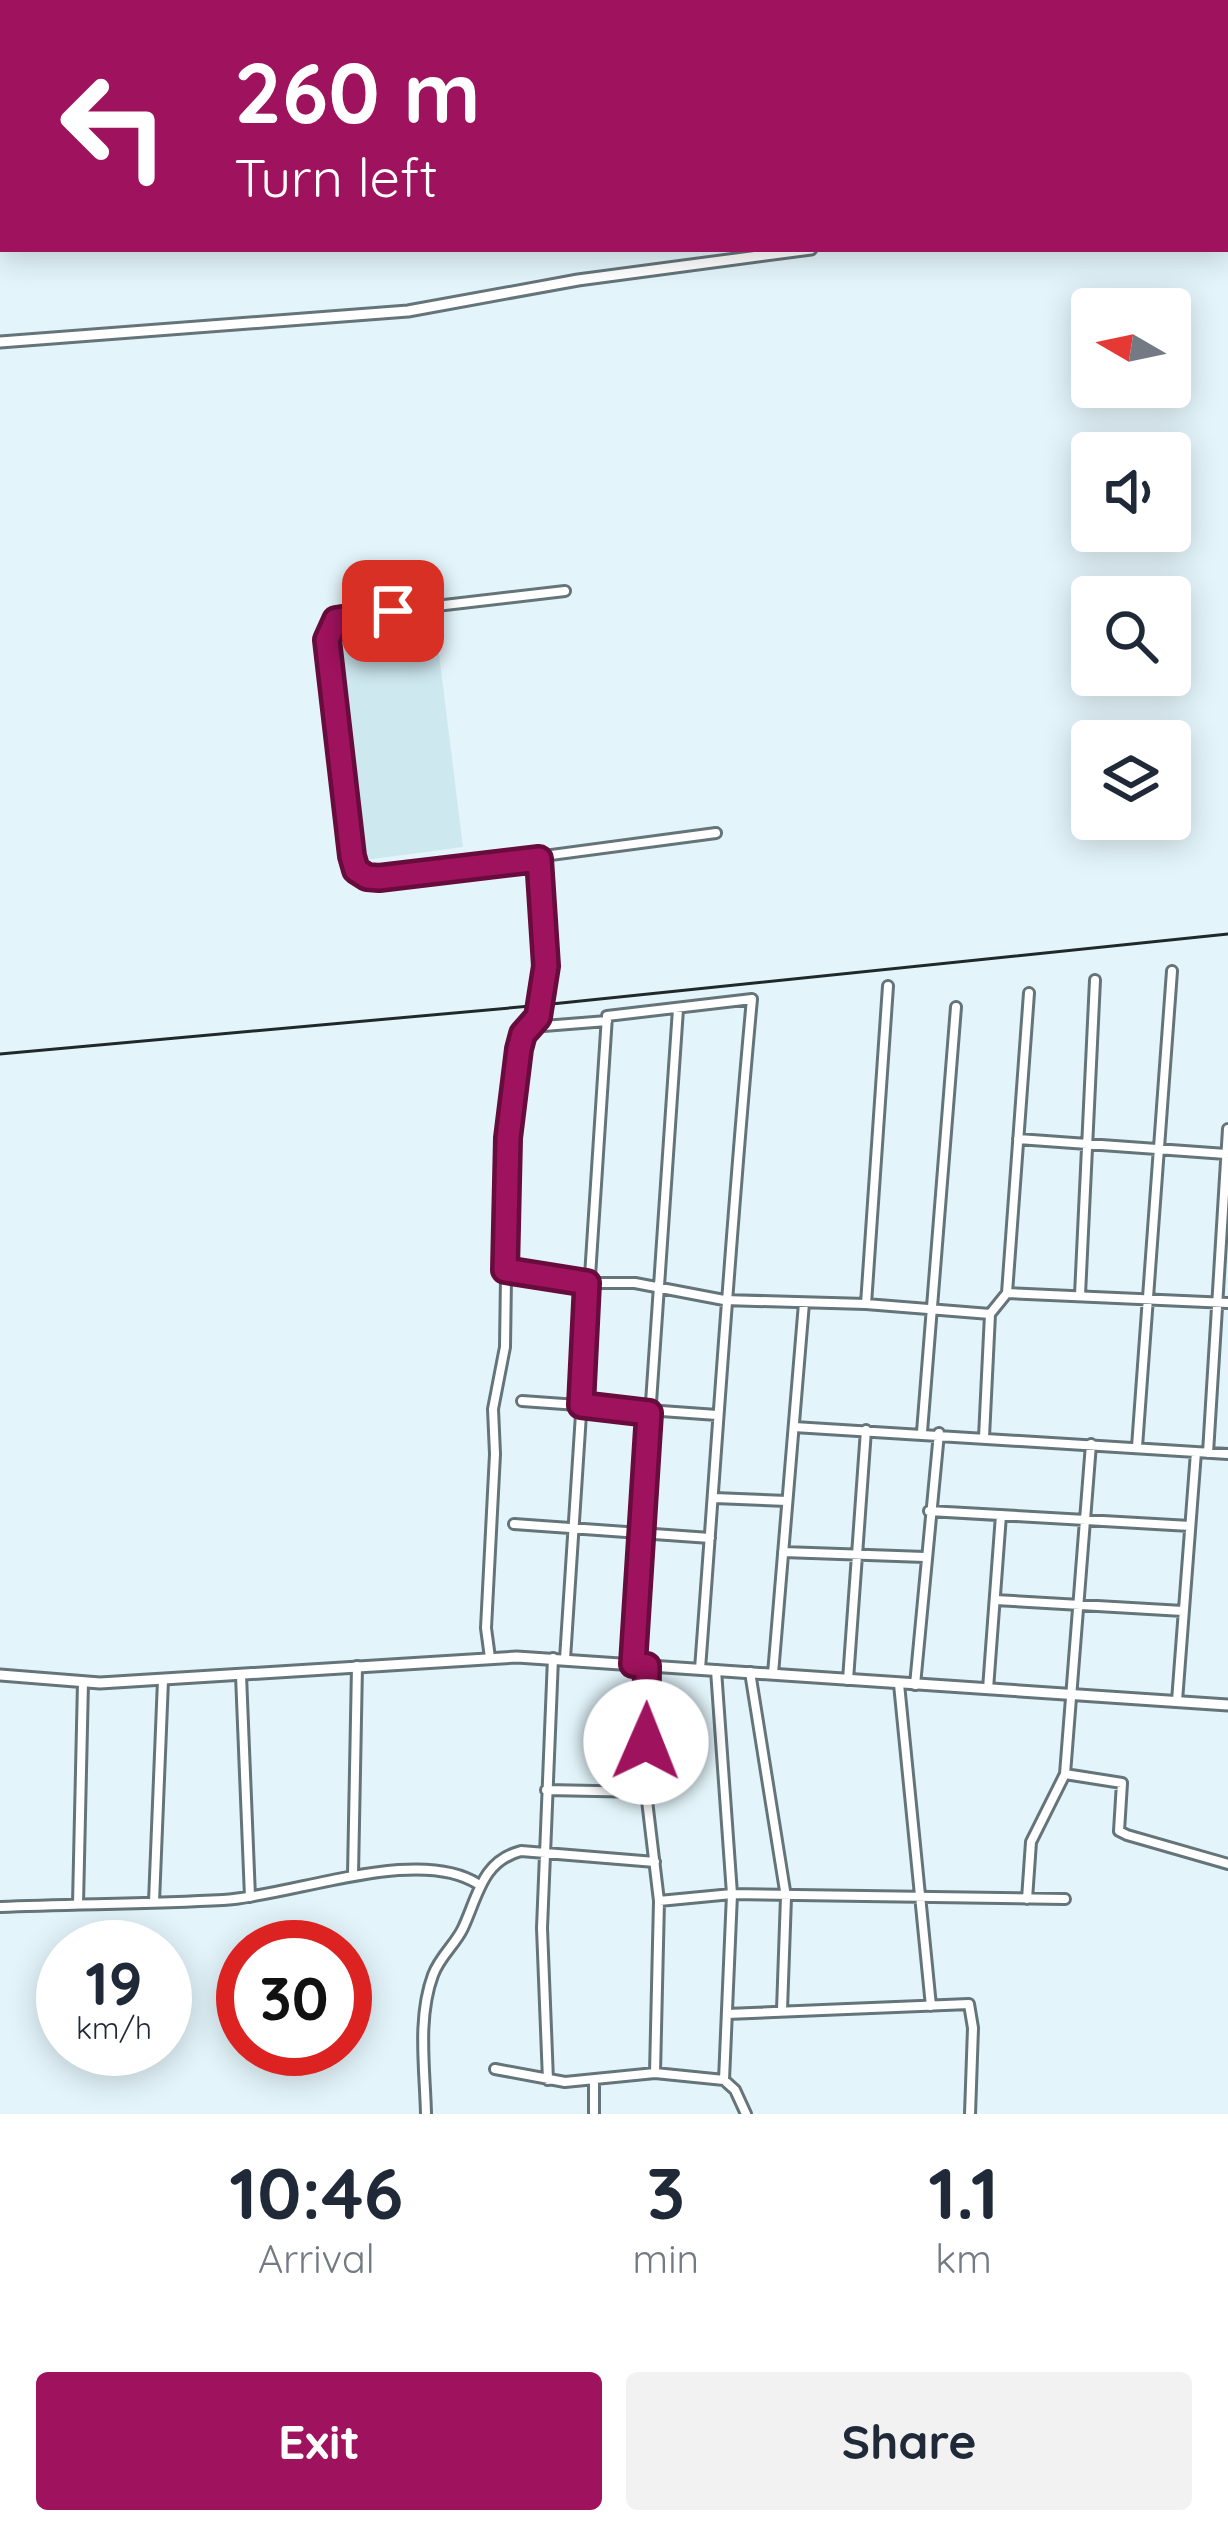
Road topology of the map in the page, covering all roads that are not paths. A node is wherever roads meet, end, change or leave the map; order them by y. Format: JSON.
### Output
{"nodes":[{"id":1,"x":788,"y":252,"type":"edge"},
{"id":2,"x":0,"y":342,"type":"edge"},
{"id":3,"x":565,"y":591,"type":"dead end"},
{"id":4,"x":716,"y":833,"type":"dead end"},
{"id":5,"x":539,"y":859,"type":"junction"},
{"id":6,"x":1172,"y":971,"type":"dead end"},
{"id":7,"x":1095,"y":980,"type":"dead end"},
{"id":8,"x":888,"y":986,"type":"dead end"},
{"id":9,"x":1029,"y":992,"type":"dead end"},
{"id":10,"x":956,"y":1007,"type":"dead end"},
{"id":11,"x":678,"y":1009,"type":"junction"},
{"id":12,"x":607,"y":1021,"type":"junction"},
{"id":13,"x":528,"y":1028,"type":"junction"},
{"id":14,"x":1228,"y":1130,"type":"edge"},
{"id":15,"x":1018,"y":1138,"type":"junction"},
{"id":16,"x":1090,"y":1146,"type":"junction"},
{"id":17,"x":1157,"y":1148,"type":"junction"},
{"id":18,"x":1227,"y":1155,"type":"edge"},
{"id":19,"x":505,"y":1270,"type":"junction"},
{"id":20,"x":587,"y":1283,"type":"junction"},
{"id":21,"x":658,"y":1286,"type":"junction"},
{"id":22,"x":1007,"y":1292,"type":"junction"},
{"id":23,"x":1080,"y":1295,"type":"junction"},
{"id":24,"x":1147,"y":1299,"type":"junction"},
{"id":25,"x":724,"y":1300,"type":"junction"},
{"id":26,"x":804,"y":1303,"type":"junction"},
{"id":27,"x":1215,"y":1303,"type":"junction"},
{"id":28,"x":866,"y":1304,"type":"junction"},
{"id":29,"x":1228,"y":1304,"type":"edge"},
{"id":30,"x":931,"y":1310,"type":"junction"},
{"id":31,"x":990,"y":1314,"type":"junction"},
{"id":32,"x":522,"y":1401,"type":"dead end"},
{"id":33,"x":581,"y":1405,"type":"junction"},
{"id":34,"x":649,"y":1413,"type":"junction"},
{"id":35,"x":718,"y":1415,"type":"junction"},
{"id":36,"x":794,"y":1427,"type":"junction"},
{"id":37,"x":866,"y":1430,"type":"junction"},
{"id":38,"x":922,"y":1432,"type":"junction"},
{"id":39,"x":939,"y":1433,"type":"junction"},
{"id":40,"x":984,"y":1436,"type":"junction"},
{"id":41,"x":1091,"y":1444,"type":"junction"},
{"id":42,"x":1136,"y":1447,"type":"junction"},
{"id":43,"x":1196,"y":1452,"type":"junction"},
{"id":44,"x":1208,"y":1454,"type":"junction"},
{"id":45,"x":1228,"y":1454,"type":"edge"},
{"id":46,"x":714,"y":1498,"type":"junction"},
{"id":47,"x":787,"y":1501,"type":"junction"},
{"id":48,"x":929,"y":1511,"type":"junction"},
{"id":49,"x":1001,"y":1515,"type":"junction"},
{"id":50,"x":1085,"y":1520,"type":"junction"},
{"id":51,"x":514,"y":1524,"type":"dead end"},
{"id":52,"x":1190,"y":1526,"type":"junction"},
{"id":53,"x":574,"y":1528,"type":"junction"},
{"id":54,"x":641,"y":1533,"type":"junction"},
{"id":55,"x":710,"y":1538,"type":"junction"},
{"id":56,"x":783,"y":1552,"type":"junction"},
{"id":57,"x":857,"y":1553,"type":"junction"},
{"id":58,"x":925,"y":1557,"type":"junction"},
{"id":59,"x":995,"y":1600,"type":"junction"},
{"id":60,"x":1077,"y":1606,"type":"junction"},
{"id":61,"x":1183,"y":1611,"type":"junction"},
{"id":62,"x":490,"y":1658,"type":"junction"},
{"id":63,"x":559,"y":1659,"type":"junction"},
{"id":64,"x":633,"y":1664,"type":"junction"},
{"id":65,"x":357,"y":1666,"type":"junction"},
{"id":66,"x":647,"y":1666,"type":"junction"},
{"id":67,"x":700,"y":1669,"type":"junction"},
{"id":68,"x":716,"y":1670,"type":"junction"},
{"id":69,"x":750,"y":1672,"type":"junction"},
{"id":70,"x":773,"y":1674,"type":"junction"},
{"id":71,"x":0,"y":1676,"type":"edge"},
{"id":72,"x":241,"y":1676,"type":"junction"},
{"id":73,"x":163,"y":1680,"type":"junction"},
{"id":74,"x":848,"y":1680,"type":"junction"},
{"id":75,"x":83,"y":1682,"type":"junction"},
{"id":76,"x":899,"y":1684,"type":"junction"},
{"id":77,"x":915,"y":1684,"type":"junction"},
{"id":78,"x":988,"y":1690,"type":"junction"},
{"id":79,"x":1069,"y":1696,"type":"junction"},
{"id":80,"x":1177,"y":1701,"type":"junction"},
{"id":81,"x":1228,"y":1705,"type":"edge"},
{"id":82,"x":1065,"y":1774,"type":"junction"},
{"id":83,"x":546,"y":1790,"type":"junction"},
{"id":84,"x":646,"y":1792,"type":"junction"},
{"id":85,"x":545,"y":1854,"type":"junction"},
{"id":86,"x":655,"y":1862,"type":"junction"},
{"id":87,"x":1228,"y":1864,"type":"edge"},
{"id":88,"x":353,"y":1876,"type":"junction"},
{"id":89,"x":478,"y":1884,"type":"junction"},
{"id":90,"x":732,"y":1894,"type":"junction"},
{"id":91,"x":250,"y":1897,"type":"junction"},
{"id":92,"x":786,"y":1897,"type":"junction"},
{"id":93,"x":920,"y":1898,"type":"junction"},
{"id":94,"x":1027,"y":1899,"type":"junction"},
{"id":95,"x":1066,"y":1899,"type":"dead end"},
{"id":96,"x":659,"y":1901,"type":"junction"},
{"id":97,"x":154,"y":1902,"type":"junction"},
{"id":98,"x":77,"y":1904,"type":"junction"},
{"id":99,"x":0,"y":1906,"type":"edge"},
{"id":100,"x":931,"y":2006,"type":"junction"},
{"id":101,"x":782,"y":2010,"type":"junction"},
{"id":102,"x":727,"y":2014,"type":"junction"},
{"id":103,"x":495,"y":2069,"type":"dead end"},
{"id":104,"x":655,"y":2073,"type":"junction"},
{"id":105,"x":548,"y":2080,"type":"junction"},
{"id":106,"x":594,"y":2080,"type":"junction"},
{"id":107,"x":724,"y":2080,"type":"junction"},
{"id":108,"x":426,"y":2114,"type":"edge"},
{"id":109,"x":594,"y":2114,"type":"edge"},
{"id":110,"x":746,"y":2114,"type":"edge"},
{"id":111,"x":970,"y":2114,"type":"edge"}],
"edges":[{"from":1,"to":2,"type":"street"},
{"from":3,"to":5,"type":"street"},
{"from":4,"to":5,"type":"street"},
{"from":5,"to":13,"type":"street"},
{"from":6,"to":17,"type":"street"},
{"from":7,"to":16,"type":"street"},
{"from":8,"to":28,"type":"street"},
{"from":9,"to":15,"type":"street"},
{"from":10,"to":30,"type":"street"},
{"from":11,"to":12,"type":"street"},
{"from":11,"to":21,"type":"street"},
{"from":11,"to":25,"type":"street"},
{"from":12,"to":13,"type":"street"},
{"from":12,"to":20,"type":"street"},
{"from":13,"to":19,"type":"street"},
{"from":14,"to":18,"type":"street"},
{"from":15,"to":16,"type":"street"},
{"from":15,"to":22,"type":"street"},
{"from":16,"to":17,"type":"street"},
{"from":16,"to":23,"type":"street"},
{"from":17,"to":18,"type":"street"},
{"from":17,"to":24,"type":"street"},
{"from":18,"to":27,"type":"street"},
{"from":19,"to":20,"type":"street"},
{"from":19,"to":62,"type":"street"},
{"from":20,"to":21,"type":"street"},
{"from":20,"to":33,"type":"street"},
{"from":21,"to":25,"type":"street"},
{"from":21,"to":34,"type":"street"},
{"from":22,"to":23,"type":"street"},
{"from":22,"to":31,"type":"street"},
{"from":23,"to":24,"type":"street"},
{"from":24,"to":27,"type":"street"},
{"from":24,"to":42,"type":"street"},
{"from":25,"to":26,"type":"street"},
{"from":25,"to":35,"type":"street"},
{"from":26,"to":28,"type":"street"},
{"from":26,"to":36,"type":"street"},
{"from":27,"to":29,"type":"street"},
{"from":27,"to":44,"type":"street"},
{"from":28,"to":30,"type":"street"},
{"from":30,"to":31,"type":"street"},
{"from":30,"to":38,"type":"street"},
{"from":31,"to":40,"type":"street"},
{"from":32,"to":33,"type":"street"},
{"from":33,"to":34,"type":"street"},
{"from":33,"to":53,"type":"street"},
{"from":34,"to":35,"type":"street"},
{"from":34,"to":54,"type":"street"},
{"from":35,"to":46,"type":"street"},
{"from":36,"to":37,"type":"street"},
{"from":36,"to":47,"type":"street"},
{"from":37,"to":38,"type":"street"},
{"from":37,"to":57,"type":"street"},
{"from":38,"to":39,"type":"street"},
{"from":39,"to":40,"type":"street"},
{"from":39,"to":48,"type":"street"},
{"from":40,"to":41,"type":"street"},
{"from":41,"to":42,"type":"street"},
{"from":41,"to":50,"type":"street"},
{"from":42,"to":43,"type":"street"},
{"from":43,"to":44,"type":"street"},
{"from":43,"to":52,"type":"street"},
{"from":44,"to":45,"type":"street"},
{"from":46,"to":47,"type":"street"},
{"from":46,"to":55,"type":"street"},
{"from":47,"to":56,"type":"street"},
{"from":48,"to":49,"type":"street"},
{"from":48,"to":58,"type":"street"},
{"from":49,"to":50,"type":"street"},
{"from":49,"to":59,"type":"street"},
{"from":50,"to":52,"type":"street"},
{"from":50,"to":60,"type":"street"},
{"from":51,"to":53,"type":"street"},
{"from":52,"to":61,"type":"street"},
{"from":53,"to":54,"type":"street"},
{"from":53,"to":63,"type":"street"},
{"from":54,"to":55,"type":"street"},
{"from":54,"to":64,"type":"street"},
{"from":55,"to":67,"type":"street"},
{"from":56,"to":57,"type":"street"},
{"from":56,"to":70,"type":"street"},
{"from":57,"to":58,"type":"street"},
{"from":57,"to":74,"type":"street"},
{"from":58,"to":77,"type":"street"},
{"from":59,"to":60,"type":"street"},
{"from":59,"to":78,"type":"street"},
{"from":60,"to":61,"type":"street"},
{"from":60,"to":79,"type":"street"},
{"from":61,"to":80,"type":"street"},
{"from":62,"to":63,"type":"street"},
{"from":62,"to":65,"type":"street"},
{"from":63,"to":64,"type":"street"},
{"from":63,"to":83,"type":"street"},
{"from":64,"to":66,"type":"street"},
{"from":65,"to":72,"type":"street"},
{"from":65,"to":88,"type":"street"},
{"from":66,"to":67,"type":"street"},
{"from":66,"to":84,"type":"street"},
{"from":67,"to":68,"type":"street"},
{"from":68,"to":69,"type":"street"},
{"from":68,"to":90,"type":"street"},
{"from":69,"to":70,"type":"street"},
{"from":69,"to":92,"type":"street"},
{"from":70,"to":74,"type":"street"},
{"from":71,"to":75,"type":"street"},
{"from":72,"to":73,"type":"street"},
{"from":72,"to":91,"type":"street"},
{"from":73,"to":75,"type":"street"},
{"from":73,"to":97,"type":"street"},
{"from":74,"to":76,"type":"street"},
{"from":75,"to":98,"type":"street"},
{"from":76,"to":77,"type":"street"},
{"from":76,"to":93,"type":"street"},
{"from":77,"to":78,"type":"street"},
{"from":78,"to":79,"type":"street"},
{"from":79,"to":80,"type":"street"},
{"from":79,"to":82,"type":"street"},
{"from":80,"to":81,"type":"street"},
{"from":82,"to":87,"type":"street"},
{"from":82,"to":94,"type":"street"},
{"from":83,"to":84,"type":"street"},
{"from":83,"to":85,"type":"street"},
{"from":84,"to":86,"type":"street"},
{"from":85,"to":86,"type":"street"},
{"from":85,"to":89,"type":"street"},
{"from":85,"to":105,"type":"street"},
{"from":86,"to":96,"type":"street"},
{"from":88,"to":89,"type":"street"},
{"from":88,"to":91,"type":"street"},
{"from":89,"to":108,"type":"street"},
{"from":90,"to":92,"type":"street"},
{"from":90,"to":96,"type":"street"},
{"from":90,"to":102,"type":"street"},
{"from":91,"to":97,"type":"street"},
{"from":92,"to":93,"type":"street"},
{"from":92,"to":101,"type":"street"},
{"from":93,"to":94,"type":"street"},
{"from":93,"to":100,"type":"street"},
{"from":94,"to":95,"type":"street"},
{"from":96,"to":104,"type":"street"},
{"from":97,"to":98,"type":"street"},
{"from":98,"to":99,"type":"street"},
{"from":100,"to":101,"type":"street"},
{"from":100,"to":111,"type":"street"},
{"from":101,"to":102,"type":"street"},
{"from":102,"to":107,"type":"street"},
{"from":103,"to":105,"type":"street"},
{"from":104,"to":106,"type":"street"},
{"from":104,"to":107,"type":"street"},
{"from":105,"to":106,"type":"street"},
{"from":106,"to":109,"type":"street"},
{"from":107,"to":110,"type":"street"}]}
